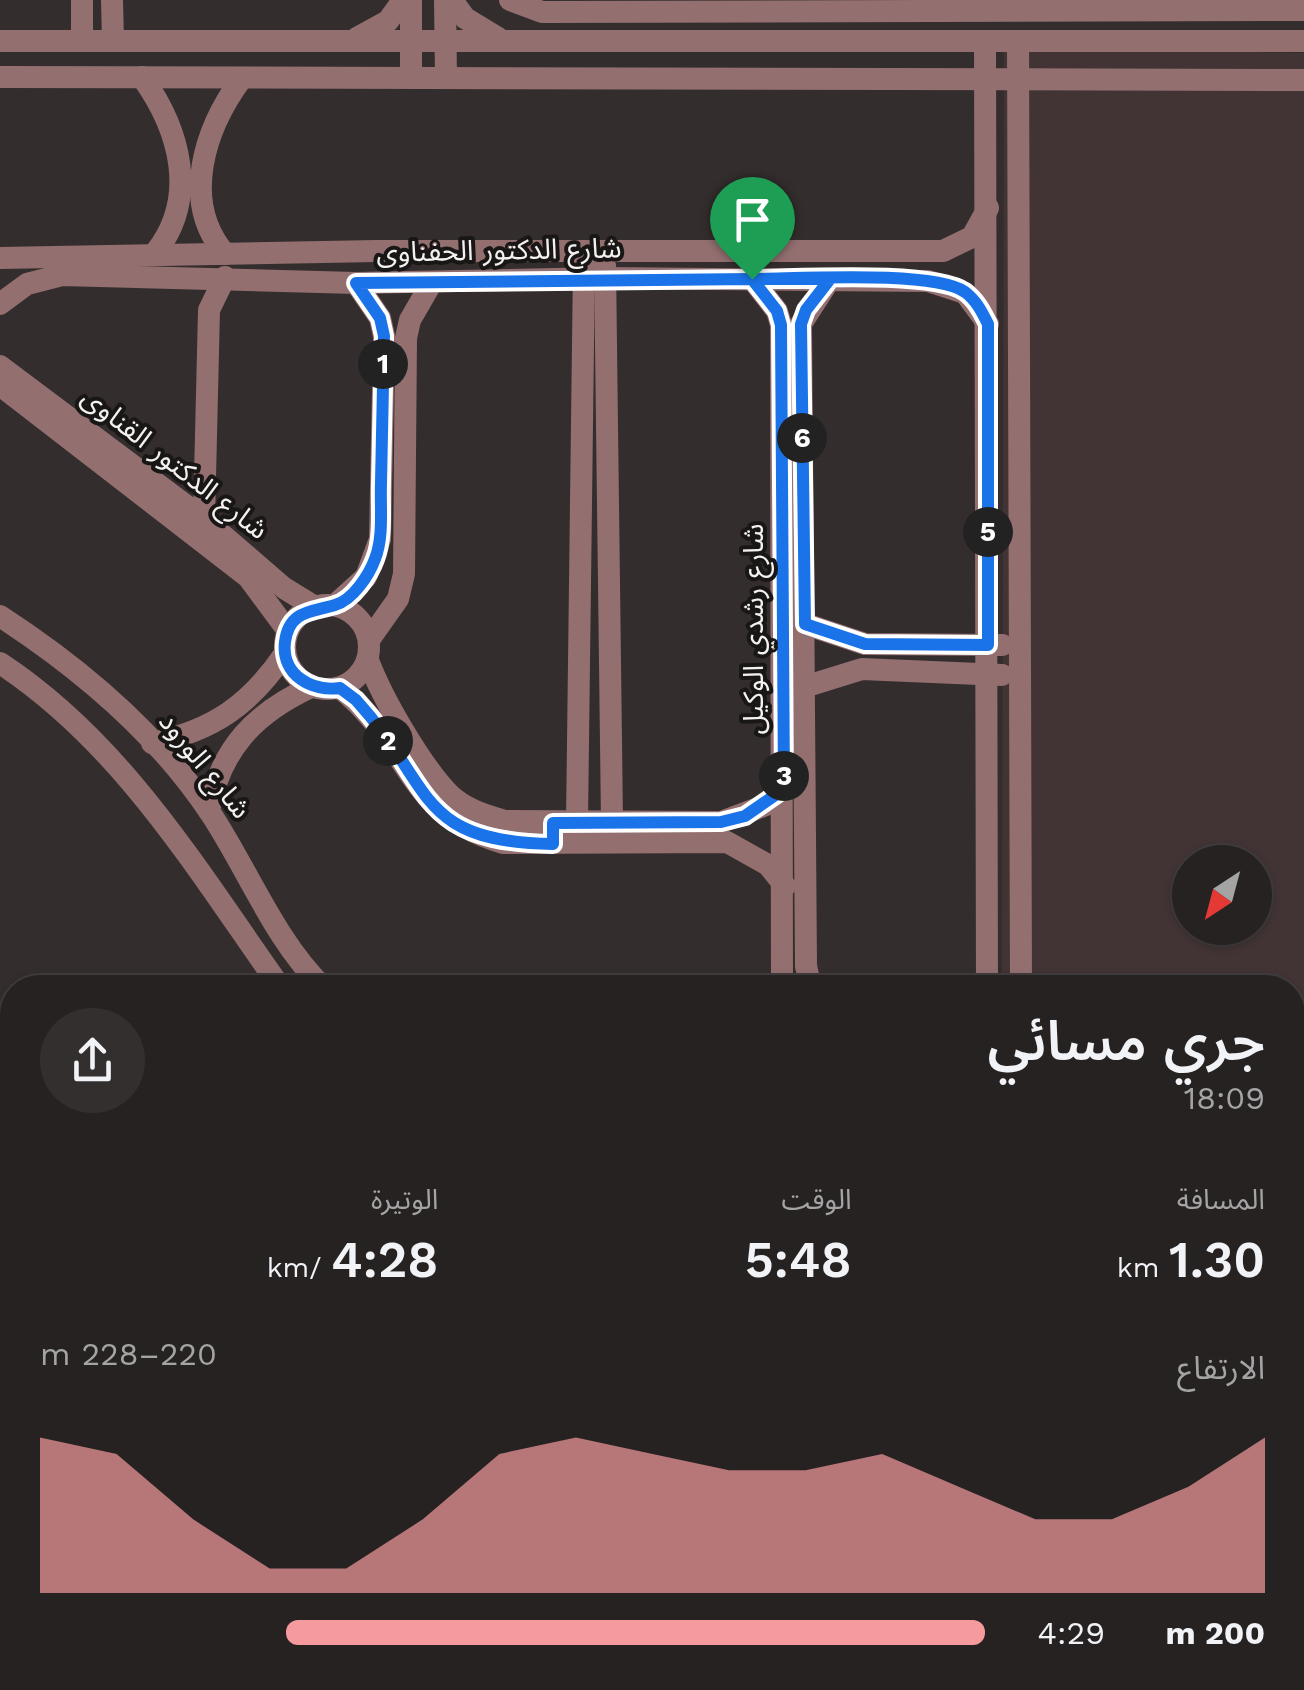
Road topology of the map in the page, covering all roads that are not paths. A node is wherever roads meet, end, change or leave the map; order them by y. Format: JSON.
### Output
{"nodes":[{"id":1,"x":82,"y":0,"type":"edge"},
{"id":2,"x":112,"y":0,"type":"edge"},
{"id":3,"x":403,"y":0,"type":"edge"},
{"id":4,"x":411,"y":0,"type":"edge"},
{"id":5,"x":449,"y":0,"type":"edge"},
{"id":6,"x":510,"y":0,"type":"edge"},
{"id":7,"x":1304,"y":10,"type":"edge"},
{"id":8,"x":82,"y":40,"type":"junction"},
{"id":9,"x":113,"y":40,"type":"junction"},
{"id":10,"x":342,"y":41,"type":"junction"},
{"id":11,"x":410,"y":41,"type":"junction"},
{"id":12,"x":446,"y":41,"type":"junction"},
{"id":13,"x":506,"y":41,"type":"junction"},
{"id":14,"x":985,"y":41,"type":"junction"},
{"id":15,"x":1018,"y":41,"type":"junction"},
{"id":16,"x":0,"y":42,"type":"edge"},
{"id":17,"x":1304,"y":42,"type":"edge"},
{"id":18,"x":0,"y":77,"type":"edge"},
{"id":19,"x":142,"y":77,"type":"junction"},
{"id":20,"x":242,"y":78,"type":"junction"},
{"id":21,"x":411,"y":78,"type":"junction"},
{"id":22,"x":446,"y":78,"type":"junction"},
{"id":23,"x":987,"y":79,"type":"junction"},
{"id":24,"x":1020,"y":79,"type":"junction"},
{"id":25,"x":1304,"y":80,"type":"edge"},
{"id":26,"x":988,"y":208,"type":"junction"},
{"id":27,"x":377,"y":251,"type":"junction"},
{"id":28,"x":926,"y":251,"type":"junction"},
{"id":29,"x":594,"y":252,"type":"junction"},
{"id":30,"x":155,"y":253,"type":"junction"},
{"id":31,"x":0,"y":258,"type":"edge"},
{"id":32,"x":225,"y":265,"type":"junction"},
{"id":33,"x":594,"y":278,"type":"junction"},
{"id":34,"x":752,"y":279,"type":"junction"},
{"id":35,"x":830,"y":279,"type":"junction"},
{"id":36,"x":928,"y":280,"type":"junction"},
{"id":37,"x":432,"y":282,"type":"junction"},
{"id":38,"x":367,"y":283,"type":"junction"},
{"id":39,"x":0,"y":304,"type":"edge"},
{"id":40,"x":988,"y":324,"type":"junction"},
{"id":41,"x":0,"y":366,"type":"edge"},
{"id":42,"x":0,"y":385,"type":"edge"},
{"id":43,"x":204,"y":519,"type":"junction"},
{"id":44,"x":325,"y":606,"type":"junction"},
{"id":45,"x":0,"y":616,"type":"edge"},
{"id":46,"x":805,"y":624,"type":"junction"},
{"id":47,"x":286,"y":642,"type":"junction"},
{"id":48,"x":988,"y":645,"type":"junction"},
{"id":49,"x":1020,"y":645,"type":"junction"},
{"id":50,"x":369,"y":650,"type":"junction"},
{"id":51,"x":0,"y":663,"type":"edge"},
{"id":52,"x":988,"y":674,"type":"junction"},
{"id":53,"x":1020,"y":676,"type":"junction"},
{"id":54,"x":311,"y":687,"type":"junction"},
{"id":55,"x":340,"y":688,"type":"junction"},
{"id":56,"x":804,"y":688,"type":"junction"},
{"id":57,"x":152,"y":743,"type":"junction"},
{"id":58,"x":784,"y":789,"type":"junction"},
{"id":59,"x":209,"y":811,"type":"junction"},
{"id":60,"x":577,"y":822,"type":"junction"},
{"id":61,"x":612,"y":822,"type":"junction"},
{"id":62,"x":553,"y":833,"type":"junction"},
{"id":63,"x":785,"y":886,"type":"junction"},
{"id":64,"x":272,"y":975,"type":"edge"},
{"id":65,"x":313,"y":975,"type":"edge"},
{"id":66,"x":796,"y":975,"type":"edge"},
{"id":67,"x":796,"y":975,"type":"edge"},
{"id":68,"x":988,"y":975,"type":"edge"},
{"id":69,"x":1020,"y":975,"type":"edge"}],
"edges":[{"from":1,"to":8,"type":"street"},
{"from":2,"to":9,"type":"street"},
{"from":3,"to":10,"type":"street"},
{"from":4,"to":11,"type":"street"},
{"from":5,"to":12,"type":"street"},
{"from":5,"to":13,"type":"street"},
{"from":6,"to":7,"type":"street"},
{"from":8,"to":9,"type":"street"},
{"from":8,"to":16,"type":"street"},
{"from":9,"to":10,"type":"street"},
{"from":10,"to":11,"type":"street"},
{"from":11,"to":12,"type":"street"},
{"from":11,"to":21,"type":"street"},
{"from":12,"to":13,"type":"street"},
{"from":12,"to":22,"type":"street"},
{"from":13,"to":14,"type":"street"},
{"from":14,"to":15,"type":"street"},
{"from":14,"to":23,"type":"street"},
{"from":15,"to":17,"type":"street"},
{"from":15,"to":24,"type":"street"},
{"from":18,"to":19,"type":"street"},
{"from":19,"to":20,"type":"street"},
{"from":19,"to":30,"type":"street"},
{"from":20,"to":21,"type":"street"},
{"from":20,"to":32,"type":"street"},
{"from":21,"to":22,"type":"street"},
{"from":22,"to":23,"type":"street"},
{"from":23,"to":24,"type":"street"},
{"from":23,"to":26,"type":"street"},
{"from":24,"to":25,"type":"street"},
{"from":24,"to":49,"type":"street"},
{"from":26,"to":28,"type":"street","name":"شارع الدكتور الحفناوى"},
{"from":26,"to":40,"type":"street"},
{"from":27,"to":29,"type":"street","name":"شارع الدكتور الحفناوى"},
{"from":27,"to":32,"type":"street","name":"شارع الدكتور الحفناوى"},
{"from":27,"to":38,"type":"street"},
{"from":28,"to":29,"type":"street","name":"شارع الدكتور الحفناوى"},
{"from":28,"to":36,"type":"street"},
{"from":29,"to":33,"type":"street"},
{"from":30,"to":31,"type":"street","name":"شارع الدكتور الحفناوى"},
{"from":30,"to":32,"type":"street","name":"شارع الدكتور الحفناوى"},
{"from":32,"to":38,"type":"street","name":"شارع الدكتور الحفناوى"},
{"from":32,"to":39,"type":"street","name":"شارع الدكتور الحفناوى"},
{"from":32,"to":43,"type":"street"},
{"from":33,"to":34,"type":"street","name":"شارع الدكتور الحفناوى"},
{"from":33,"to":37,"type":"street","name":"شارع الدكتور الحفناوى"},
{"from":33,"to":60,"type":"street"},
{"from":33,"to":61,"type":"street"},
{"from":34,"to":35,"type":"street","name":"شارع الدكتور الحفناوى"},
{"from":34,"to":58,"type":"street","name":"شارع رشدي الوكيل"},
{"from":35,"to":36,"type":"street","name":"شارع الدكتور الحفناوى"},
{"from":35,"to":46,"type":"street","name":"شارع رشدي الوكيل"},
{"from":36,"to":40,"type":"street","name":"شارع الدكتور الحفناوى"},
{"from":37,"to":38,"type":"street","name":"شارع الدكتور الحفناوى"},
{"from":37,"to":50,"type":"street"},
{"from":38,"to":44,"type":"street"},
{"from":40,"to":48,"type":"street"},
{"from":41,"to":43,"type":"street","name":"شارع الدكتور القناوى"},
{"from":42,"to":47,"type":"street","name":"شارع الدكتور القناوى"},
{"from":43,"to":44,"type":"street","name":"شارع الدكتور القناوى"},
{"from":44,"to":47,"type":"street"},
{"from":44,"to":50,"type":"street"},
{"from":45,"to":57,"type":"street","name":"شارع الورود"},
{"from":46,"to":48,"type":"street"},
{"from":46,"to":56,"type":"street","name":"شارع رشدي الوكيل"},
{"from":47,"to":54,"type":"street"},
{"from":47,"to":57,"type":"street"},
{"from":48,"to":49,"type":"street"},
{"from":48,"to":52,"type":"street"},
{"from":49,"to":53,"type":"street"},
{"from":50,"to":55,"type":"street"},
{"from":50,"to":62,"type":"street"},
{"from":51,"to":64,"type":"street"},
{"from":52,"to":53,"type":"street"},
{"from":52,"to":56,"type":"street"},
{"from":52,"to":68,"type":"street"},
{"from":53,"to":69,"type":"street"},
{"from":54,"to":55,"type":"street"},
{"from":54,"to":59,"type":"street"},
{"from":55,"to":62,"type":"street"},
{"from":56,"to":66,"type":"street","name":"شارع رشدي الوكيل"},
{"from":57,"to":59,"type":"street","name":"شارع الورود"},
{"from":58,"to":61,"type":"street"},
{"from":58,"to":63,"type":"street","name":"شارع رشدي الوكيل"},
{"from":59,"to":65,"type":"street","name":"شارع الورود"},
{"from":60,"to":61,"type":"street"},
{"from":60,"to":62,"type":"street"},
{"from":62,"to":63,"type":"street"},
{"from":63,"to":67,"type":"street","name":"شارع رشدي الوكيل"}]}
